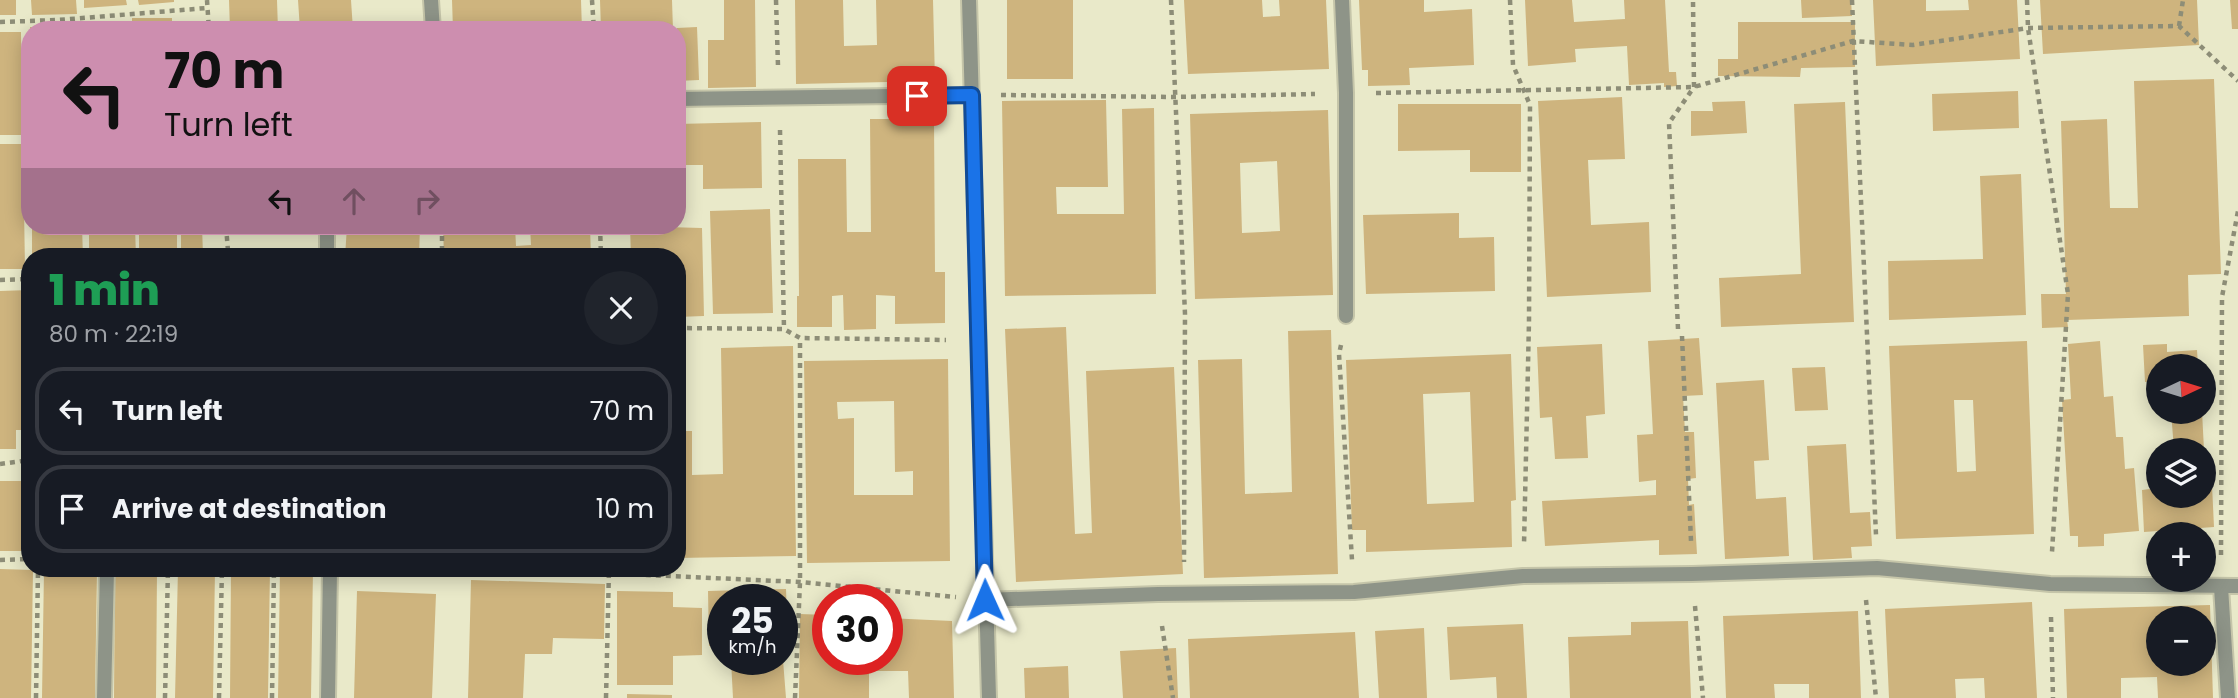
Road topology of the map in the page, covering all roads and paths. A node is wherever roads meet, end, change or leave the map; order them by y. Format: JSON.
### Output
{"nodes":[{"id":1,"x":207,"y":0,"type":"edge"},
{"id":2,"x":431,"y":0,"type":"edge"},
{"id":3,"x":592,"y":0,"type":"edge"},
{"id":4,"x":776,"y":0,"type":"edge"},
{"id":5,"x":969,"y":0,"type":"edge"},
{"id":6,"x":1171,"y":0,"type":"edge"},
{"id":7,"x":1342,"y":0,"type":"edge"},
{"id":8,"x":1510,"y":0,"type":"edge"},
{"id":9,"x":1693,"y":0,"type":"edge"},
{"id":10,"x":1852,"y":0,"type":"edge"},
{"id":11,"x":2027,"y":0,"type":"edge"},
{"id":12,"x":2183,"y":0,"type":"edge"},
{"id":13,"x":208,"y":8,"type":"junction"},
{"id":14,"x":21,"y":21,"type":"edge"},
{"id":15,"x":29,"y":21,"type":"edge"},
{"id":16,"x":209,"y":21,"type":"edge"},
{"id":17,"x":432,"y":21,"type":"edge"},
{"id":18,"x":593,"y":21,"type":"edge"},
{"id":19,"x":0,"y":22,"type":"edge"},
{"id":20,"x":2179,"y":26,"type":"junction"},
{"id":21,"x":2028,"y":28,"type":"junction"},
{"id":22,"x":1853,"y":41,"type":"junction"},
{"id":23,"x":2238,"y":81,"type":"edge"},
{"id":24,"x":1694,"y":87,"type":"junction"},
{"id":25,"x":1523,"y":90,"type":"junction"},
{"id":26,"x":1346,"y":93,"type":"junction"},
{"id":27,"x":972,"y":95,"type":"junction"},
{"id":28,"x":1175,"y":97,"type":"junction"},
{"id":29,"x":779,"y":98,"type":"junction"},
{"id":30,"x":686,"y":99,"type":"edge"},
{"id":31,"x":2238,"y":211,"type":"edge"},
{"id":32,"x":21,"y":279,"type":"edge"},
{"id":33,"x":0,"y":280,"type":"edge"},
{"id":34,"x":1346,"y":316,"type":"joint"},
{"id":35,"x":686,"y":328,"type":"edge"},
{"id":36,"x":784,"y":329,"type":"junction"},
{"id":37,"x":1678,"y":329,"type":"dead end"},
{"id":38,"x":1682,"y":336,"type":"dead end"},
{"id":39,"x":800,"y":338,"type":"junction"},
{"id":40,"x":979,"y":341,"type":"junction"},
{"id":41,"x":21,"y":461,"type":"edge"},
{"id":42,"x":0,"y":464,"type":"edge"},
{"id":43,"x":21,"y":559,"type":"edge"},
{"id":44,"x":0,"y":560,"type":"edge"},
{"id":45,"x":1870,"y":568,"type":"junction"},
{"id":46,"x":1692,"y":574,"type":"junction"},
{"id":47,"x":686,"y":575,"type":"edge"},
{"id":48,"x":1523,"y":576,"type":"junction"},
{"id":49,"x":38,"y":577,"type":"edge"},
{"id":50,"x":107,"y":577,"type":"edge"},
{"id":51,"x":168,"y":577,"type":"edge"},
{"id":52,"x":222,"y":577,"type":"edge"},
{"id":53,"x":274,"y":577,"type":"edge"},
{"id":54,"x":330,"y":577,"type":"edge"},
{"id":55,"x":609,"y":577,"type":"edge"},
{"id":56,"x":800,"y":582,"type":"junction"},
{"id":57,"x":2050,"y":584,"type":"junction"},
{"id":58,"x":2238,"y":586,"type":"edge"},
{"id":59,"x":2221,"y":587,"type":"junction"},
{"id":60,"x":1354,"y":592,"type":"junction"},
{"id":61,"x":1157,"y":594,"type":"junction"},
{"id":62,"x":1184,"y":595,"type":"junction"},
{"id":63,"x":985,"y":600,"type":"junction"},
{"id":64,"x":36,"y":698,"type":"edge"},
{"id":65,"x":104,"y":698,"type":"edge"},
{"id":66,"x":165,"y":698,"type":"edge"},
{"id":67,"x":219,"y":698,"type":"edge"},
{"id":68,"x":272,"y":698,"type":"edge"},
{"id":69,"x":328,"y":698,"type":"edge"},
{"id":70,"x":606,"y":698,"type":"edge"},
{"id":71,"x":795,"y":698,"type":"edge"},
{"id":72,"x":989,"y":698,"type":"edge"},
{"id":73,"x":1172,"y":698,"type":"edge"},
{"id":74,"x":1703,"y":698,"type":"edge"},
{"id":75,"x":1876,"y":698,"type":"edge"},
{"id":76,"x":2053,"y":698,"type":"edge"},
{"id":77,"x":2228,"y":698,"type":"edge"}],
"edges":[{"from":1,"to":13,"type":"path"},
{"from":2,"to":17,"type":"street"},
{"from":3,"to":18,"type":"path"},
{"from":4,"to":29,"type":"path"},
{"from":5,"to":27,"type":"street"},
{"from":6,"to":28,"type":"path"},
{"from":7,"to":26,"type":"street"},
{"from":8,"to":25,"type":"path"},
{"from":9,"to":24,"type":"path"},
{"from":10,"to":22,"type":"path"},
{"from":11,"to":21,"type":"path"},
{"from":12,"to":20,"type":"path"},
{"from":13,"to":15,"type":"path"},
{"from":13,"to":16,"type":"path"},
{"from":14,"to":19,"type":"path"},
{"from":20,"to":21,"type":"path"},
{"from":20,"to":23,"type":"path"},
{"from":21,"to":22,"type":"path"},
{"from":21,"to":57,"type":"path"},
{"from":22,"to":24,"type":"path"},
{"from":22,"to":45,"type":"path"},
{"from":24,"to":25,"type":"path"},
{"from":24,"to":37,"type":"path"},
{"from":25,"to":26,"type":"path"},
{"from":25,"to":48,"type":"path"},
{"from":26,"to":28,"type":"path"},
{"from":26,"to":34,"type":"street"},
{"from":27,"to":28,"type":"path"},
{"from":27,"to":29,"type":"street"},
{"from":27,"to":40,"type":"street"},
{"from":28,"to":62,"type":"path"},
{"from":29,"to":30,"type":"street"},
{"from":29,"to":36,"type":"path"},
{"from":31,"to":59,"type":"path"},
{"from":32,"to":33,"type":"path"},
{"from":34,"to":60,"type":"path"},
{"from":35,"to":36,"type":"path"},
{"from":36,"to":39,"type":"path"},
{"from":38,"to":46,"type":"path"},
{"from":39,"to":40,"type":"path"},
{"from":39,"to":56,"type":"path"},
{"from":40,"to":63,"type":"street"},
{"from":41,"to":42,"type":"path"},
{"from":43,"to":44,"type":"path"},
{"from":45,"to":46,"type":"street"},
{"from":45,"to":57,"type":"street"},
{"from":45,"to":75,"type":"path"},
{"from":46,"to":48,"type":"street"},
{"from":46,"to":74,"type":"path"},
{"from":47,"to":56,"type":"path"},
{"from":48,"to":60,"type":"street"},
{"from":49,"to":64,"type":"path"},
{"from":50,"to":65,"type":"street"},
{"from":51,"to":66,"type":"path"},
{"from":52,"to":67,"type":"path"},
{"from":53,"to":68,"type":"path"},
{"from":54,"to":69,"type":"street"},
{"from":55,"to":70,"type":"path"},
{"from":56,"to":63,"type":"path"},
{"from":56,"to":71,"type":"path"},
{"from":57,"to":59,"type":"street"},
{"from":57,"to":76,"type":"path"},
{"from":58,"to":59,"type":"street"},
{"from":59,"to":77,"type":"street"},
{"from":60,"to":62,"type":"street"},
{"from":61,"to":62,"type":"street"},
{"from":61,"to":63,"type":"street"},
{"from":61,"to":73,"type":"path"},
{"from":63,"to":72,"type":"street"}]}
